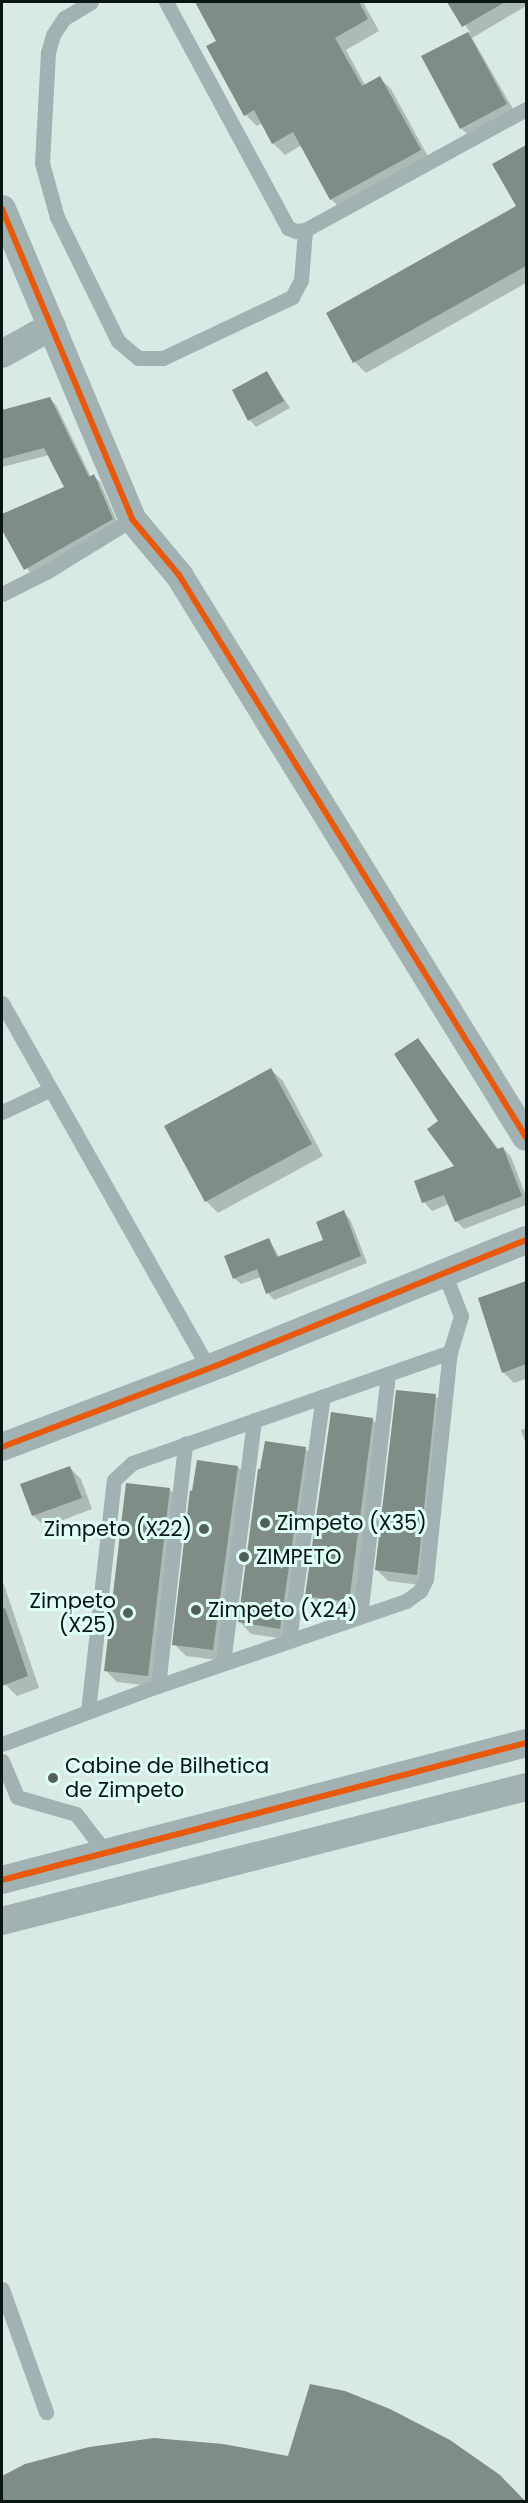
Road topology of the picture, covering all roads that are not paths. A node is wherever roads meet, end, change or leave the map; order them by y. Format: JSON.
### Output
{"nodes":[{"id":1,"x":91,"y":2,"type":"edge"},
{"id":2,"x":166,"y":2,"type":"edge"},
{"id":3,"x":526,"y":109,"type":"edge"},
{"id":4,"x":2,"y":209,"type":"edge"},
{"id":5,"x":305,"y":230,"type":"junction"},
{"id":6,"x":52,"y":326,"type":"junction"},
{"id":7,"x":2,"y":354,"type":"edge"},
{"id":8,"x":132,"y":519,"type":"junction"},
{"id":9,"x":2,"y":594,"type":"edge"},
{"id":10,"x":2,"y":1003,"type":"edge"},
{"id":11,"x":49,"y":1090,"type":"junction"},
{"id":12,"x":2,"y":1112,"type":"edge"},
{"id":13,"x":526,"y":1137,"type":"edge"},
{"id":14,"x":526,"y":1240,"type":"edge"},
{"id":15,"x":445,"y":1275,"type":"junction"},
{"id":16,"x":450,"y":1352,"type":"junction"},
{"id":17,"x":209,"y":1369,"type":"junction"},
{"id":18,"x":388,"y":1374,"type":"junction"},
{"id":19,"x":323,"y":1396,"type":"junction"},
{"id":20,"x":254,"y":1420,"type":"junction"},
{"id":21,"x":185,"y":1444,"type":"junction"},
{"id":22,"x":2,"y":1447,"type":"edge"},
{"id":23,"x":360,"y":1616,"type":"junction"},
{"id":24,"x":290,"y":1640,"type":"junction"},
{"id":25,"x":223,"y":1664,"type":"junction"},
{"id":26,"x":158,"y":1686,"type":"junction"},
{"id":27,"x":88,"y":1711,"type":"junction"},
{"id":28,"x":526,"y":1743,"type":"edge"},
{"id":29,"x":2,"y":1744,"type":"edge"},
{"id":30,"x":2,"y":1761,"type":"edge"},
{"id":31,"x":526,"y":1787,"type":"edge"},
{"id":32,"x":106,"y":1853,"type":"junction"},
{"id":33,"x":2,"y":1880,"type":"edge"},
{"id":34,"x":2,"y":1921,"type":"edge"},
{"id":35,"x":2,"y":2289,"type":"edge"},
{"id":36,"x":46,"y":2412,"type":"dead end"}],
"edges":[{"from":1,"to":5,"type":"lane"},
{"from":2,"to":5,"type":"lane"},
{"from":3,"to":5,"type":"lane"},
{"from":4,"to":6,"type":"street"},
{"from":6,"to":7,"type":"street"},
{"from":6,"to":8,"type":"street"},
{"from":8,"to":9,"type":"lane"},
{"from":8,"to":13,"type":"street"},
{"from":10,"to":11,"type":"lane"},
{"from":11,"to":12,"type":"lane"},
{"from":11,"to":17,"type":"lane"},
{"from":14,"to":15,"type":"street"},
{"from":15,"to":16,"type":"lane"},
{"from":15,"to":17,"type":"street"},
{"from":16,"to":18,"type":"lane"},
{"from":16,"to":23,"type":"lane"},
{"from":17,"to":22,"type":"street"},
{"from":18,"to":19,"type":"lane"},
{"from":18,"to":23,"type":"lane"},
{"from":19,"to":20,"type":"lane"},
{"from":19,"to":24,"type":"lane"},
{"from":20,"to":21,"type":"lane"},
{"from":20,"to":25,"type":"lane"},
{"from":21,"to":26,"type":"lane"},
{"from":21,"to":27,"type":"lane"},
{"from":23,"to":24,"type":"lane"},
{"from":24,"to":25,"type":"lane"},
{"from":25,"to":26,"type":"lane"},
{"from":26,"to":27,"type":"lane"},
{"from":27,"to":29,"type":"lane"},
{"from":28,"to":32,"type":"street"},
{"from":30,"to":32,"type":"lane"},
{"from":31,"to":34,"type":"street"},
{"from":32,"to":33,"type":"street"},
{"from":35,"to":36,"type":"lane"}]}
